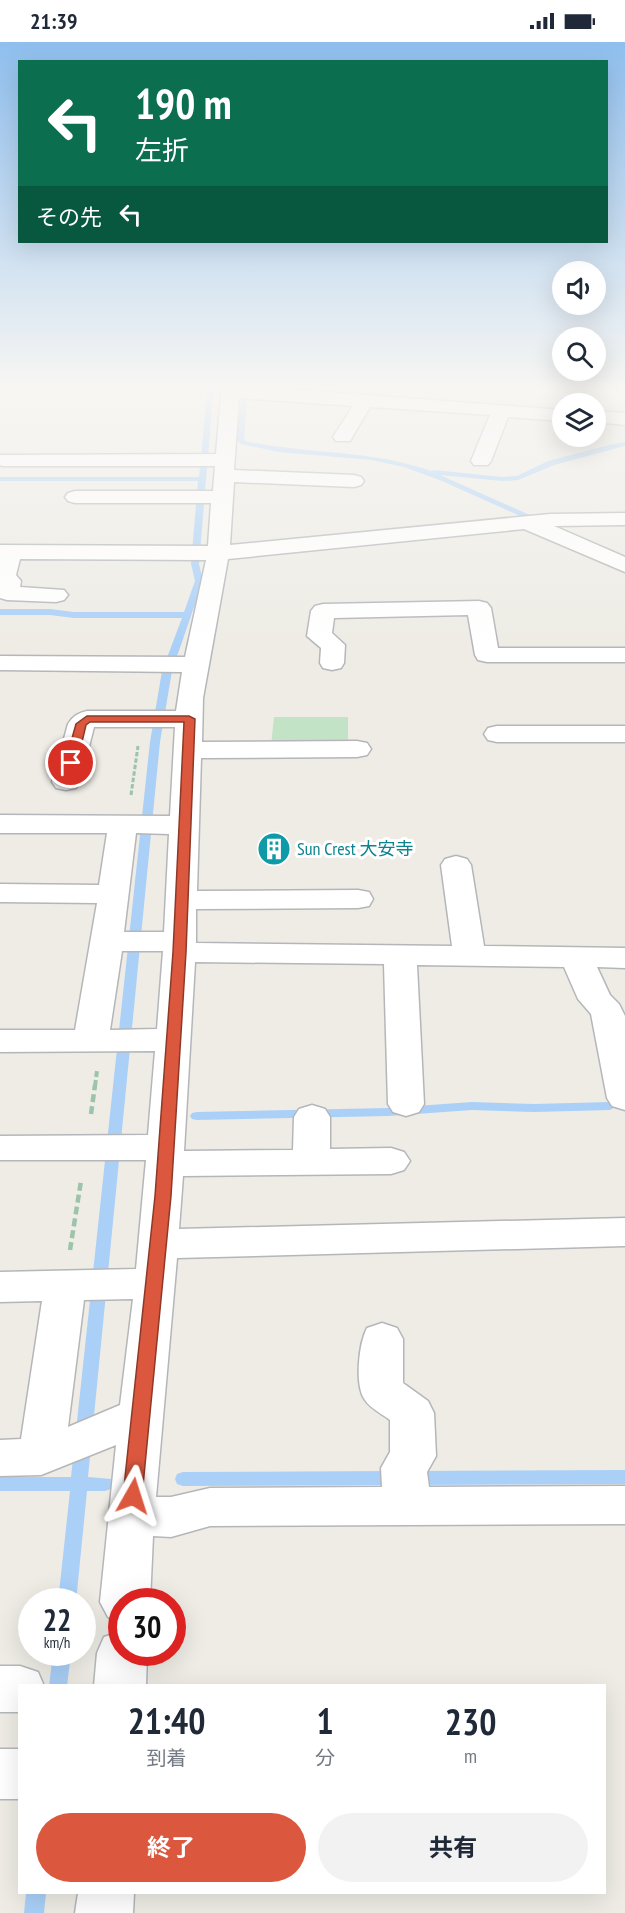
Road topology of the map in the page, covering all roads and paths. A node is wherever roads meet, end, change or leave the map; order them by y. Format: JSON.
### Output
{"nodes":[{"id":1,"x":133,"y":471,"type":"edge"},
{"id":2,"x":212,"y":471,"type":"edge"},
{"id":3,"x":211,"y":478,"type":"junction"},
{"id":4,"x":354,"y":481,"type":"dead end"},
{"id":5,"x":75,"y":497,"type":"dead end"},
{"id":6,"x":625,"y":519,"type":"edge"},
{"id":7,"x":538,"y":522,"type":"junction"},
{"id":8,"x":5,"y":552,"type":"edge"},
{"id":9,"x":202,"y":553,"type":"junction"},
{"id":10,"x":625,"y":565,"type":"edge"},
{"id":11,"x":56,"y":595,"type":"dead end"},
{"id":12,"x":625,"y":655,"type":"edge"},
{"id":13,"x":0,"y":663,"type":"edge"},
{"id":14,"x":332,"y":663,"type":"dead end"},
{"id":15,"x":178,"y":665,"type":"junction"},
{"id":16,"x":143,"y":719,"type":"junction"},
{"id":17,"x":182,"y":719,"type":"junction"},
{"id":18,"x":497,"y":734,"type":"dead end"},
{"id":19,"x":625,"y":735,"type":"edge"},
{"id":20,"x":357,"y":749,"type":"dead end"},
{"id":21,"x":188,"y":750,"type":"junction"},
{"id":22,"x":66,"y":782,"type":"dead end"},
{"id":23,"x":0,"y":825,"type":"edge"},
{"id":24,"x":128,"y":825,"type":"junction"},
{"id":25,"x":173,"y":826,"type":"junction"},
{"id":26,"x":456,"y":865,"type":"dead end"},
{"id":27,"x":0,"y":893,"type":"edge"},
{"id":28,"x":114,"y":894,"type":"junction"},
{"id":29,"x":358,"y":899,"type":"dead end"},
{"id":30,"x":182,"y":900,"type":"junction"},
{"id":31,"x":113,"y":941,"type":"junction"},
{"id":32,"x":170,"y":945,"type":"junction"},
{"id":33,"x":400,"y":954,"type":"junction"},
{"id":34,"x":469,"y":955,"type":"junction"},
{"id":35,"x":576,"y":958,"type":"junction"},
{"id":36,"x":625,"y":958,"type":"edge"},
{"id":37,"x":0,"y":1041,"type":"edge"},
{"id":38,"x":132,"y":1047,"type":"junction"},
{"id":39,"x":0,"y":1061,"type":"edge"},
{"id":40,"x":625,"y":1098,"type":"edge"},
{"id":41,"x":406,"y":1104,"type":"dead end"},
{"id":42,"x":312,"y":1117,"type":"dead end"},
{"id":43,"x":0,"y":1148,"type":"edge"},
{"id":44,"x":155,"y":1153,"type":"junction"},
{"id":45,"x":391,"y":1161,"type":"dead end"},
{"id":46,"x":311,"y":1162,"type":"junction"},
{"id":47,"x":625,"y":1232,"type":"edge"},
{"id":48,"x":146,"y":1271,"type":"junction"},
{"id":49,"x":71,"y":1285,"type":"junction"},
{"id":50,"x":0,"y":1287,"type":"edge"},
{"id":51,"x":382,"y":1339,"type":"dead end"},
{"id":52,"x":126,"y":1421,"type":"junction"},
{"id":53,"x":34,"y":1454,"type":"edge"},
{"id":54,"x":406,"y":1487,"type":"junction"},
{"id":55,"x":625,"y":1505,"type":"edge"},
{"id":56,"x":131,"y":1515,"type":"junction"},
{"id":57,"x":126,"y":1588,"type":"edge"},
{"id":58,"x":121,"y":1666,"type":"edge"},
{"id":59,"x":120,"y":1684,"type":"edge"},
{"id":60,"x":0,"y":1689,"type":"edge"},
{"id":61,"x":18,"y":1689,"type":"edge"},
{"id":62,"x":106,"y":1894,"type":"edge"},
{"id":63,"x":104,"y":1913,"type":"edge"}],
"edges":[{"from":1,"to":3,"type":"street"},
{"from":2,"to":3,"type":"street"},
{"from":3,"to":4,"type":"street"},
{"from":3,"to":5,"type":"street"},
{"from":3,"to":9,"type":"street"},
{"from":6,"to":7,"type":"street"},
{"from":7,"to":9,"type":"street"},
{"from":7,"to":10,"type":"street"},
{"from":8,"to":9,"type":"street"},
{"from":8,"to":11,"type":"street"},
{"from":9,"to":15,"type":"street"},
{"from":12,"to":14,"type":"street"},
{"from":13,"to":15,"type":"street"},
{"from":15,"to":17,"type":"street"},
{"from":16,"to":17,"type":"street"},
{"from":16,"to":22,"type":"street"},
{"from":16,"to":24,"type":"path"},
{"from":17,"to":21,"type":"street"},
{"from":18,"to":19,"type":"street"},
{"from":20,"to":21,"type":"street"},
{"from":21,"to":25,"type":"street"},
{"from":23,"to":24,"type":"street"},
{"from":24,"to":25,"type":"street"},
{"from":24,"to":28,"type":"street"},
{"from":25,"to":30,"type":"street"},
{"from":26,"to":34,"type":"street"},
{"from":27,"to":28,"type":"street"},
{"from":28,"to":31,"type":"street"},
{"from":29,"to":30,"type":"street"},
{"from":30,"to":32,"type":"street"},
{"from":31,"to":32,"type":"street"},
{"from":31,"to":38,"type":"street"},
{"from":32,"to":33,"type":"street"},
{"from":32,"to":38,"type":"street"},
{"from":33,"to":34,"type":"street"},
{"from":33,"to":41,"type":"street"},
{"from":34,"to":35,"type":"street"},
{"from":35,"to":36,"type":"street"},
{"from":35,"to":40,"type":"street"},
{"from":37,"to":38,"type":"street"},
{"from":38,"to":39,"type":"street"},
{"from":38,"to":44,"type":"street"},
{"from":42,"to":46,"type":"street"},
{"from":43,"to":44,"type":"street"},
{"from":44,"to":46,"type":"street"},
{"from":44,"to":48,"type":"street"},
{"from":45,"to":46,"type":"street"},
{"from":47,"to":48,"type":"street"},
{"from":48,"to":49,"type":"street"},
{"from":48,"to":52,"type":"street"},
{"from":49,"to":50,"type":"street"},
{"from":49,"to":53,"type":"street"},
{"from":51,"to":54,"type":"street"},
{"from":52,"to":53,"type":"street"},
{"from":52,"to":56,"type":"street"},
{"from":54,"to":55,"type":"street"},
{"from":54,"to":56,"type":"street"},
{"from":56,"to":57,"type":"street"},
{"from":58,"to":59,"type":"street"},
{"from":60,"to":61,"type":"street"},
{"from":62,"to":63,"type":"street"}]}
